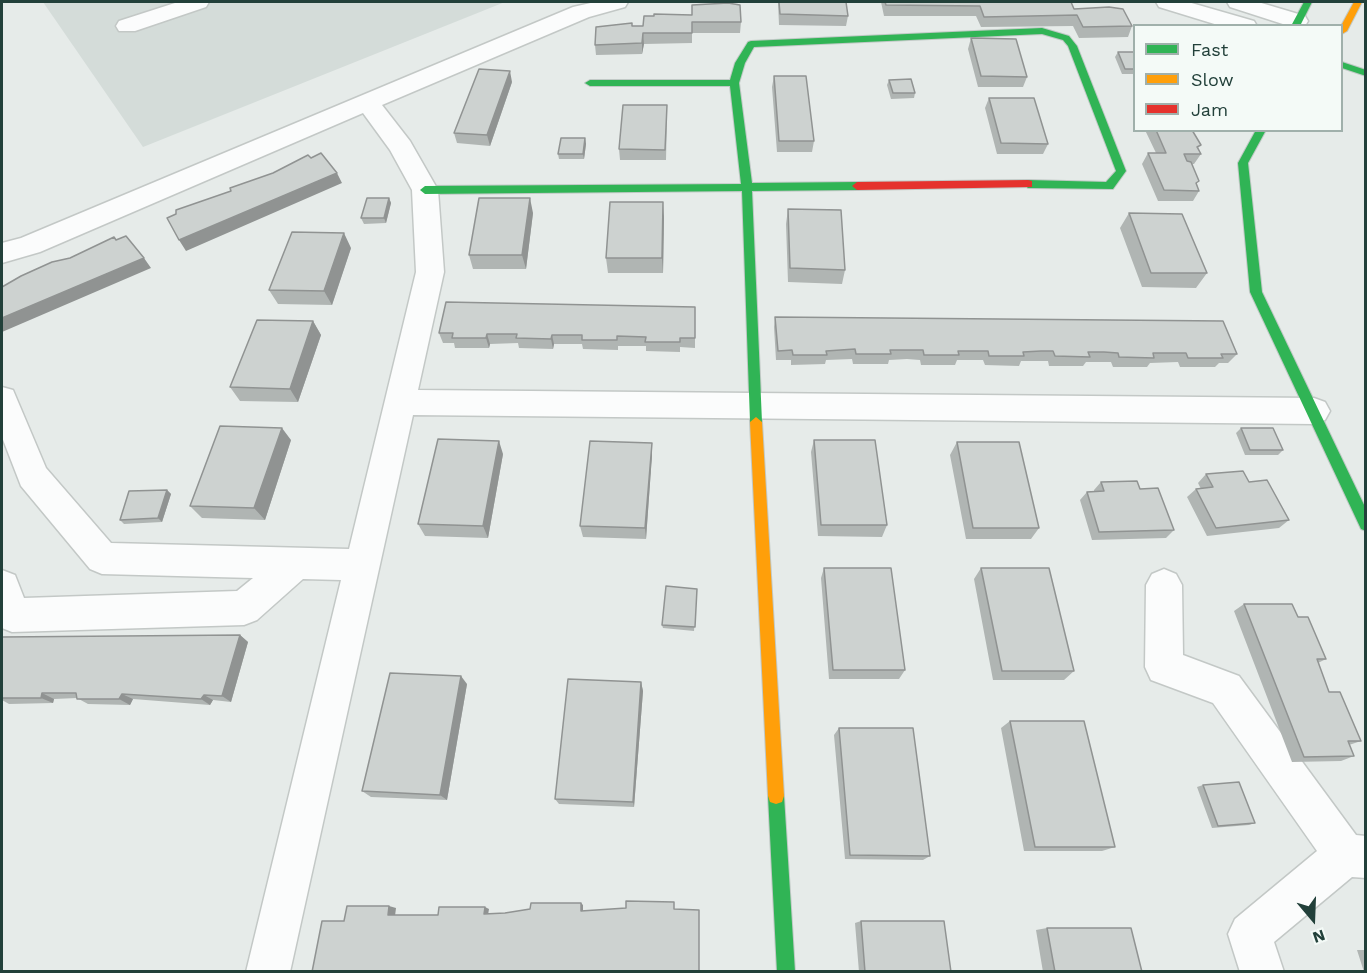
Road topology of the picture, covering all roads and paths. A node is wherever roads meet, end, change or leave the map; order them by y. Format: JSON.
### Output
{"nodes":[{"id":1,"x":198,"y":2,"type":"edge"},
{"id":2,"x":617,"y":2,"type":"edge"},
{"id":3,"x":1167,"y":2,"type":"edge"},
{"id":4,"x":1238,"y":2,"type":"edge"},
{"id":5,"x":1308,"y":2,"type":"edge"},
{"id":6,"x":1358,"y":2,"type":"edge"},
{"id":7,"x":1296,"y":23,"type":"edge"},
{"id":8,"x":1239,"y":24,"type":"edge"},
{"id":9,"x":127,"y":26,"type":"dead end"},
{"id":10,"x":1343,"y":28,"type":"edge"},
{"id":11,"x":1343,"y":66,"type":"edge"},
{"id":12,"x":1365,"y":73,"type":"edge"},
{"id":13,"x":590,"y":82,"type":"dead end"},
{"id":14,"x":734,"y":83,"type":"junction"},
{"id":15,"x":367,"y":102,"type":"junction"},
{"id":16,"x":1260,"y":132,"type":"edge"},
{"id":17,"x":747,"y":187,"type":"junction"},
{"id":18,"x":425,"y":190,"type":"junction"},
{"id":19,"x":2,"y":253,"type":"edge"},
{"id":20,"x":2,"y":399,"type":"edge"},
{"id":21,"x":400,"y":402,"type":"junction"},
{"id":22,"x":754,"y":405,"type":"junction"},
{"id":23,"x":1314,"y":411,"type":"junction"},
{"id":24,"x":1365,"y":525,"type":"edge"},
{"id":25,"x":297,"y":563,"type":"junction"},
{"id":26,"x":362,"y":565,"type":"junction"},
{"id":27,"x":1164,"y":585,"type":"dead end"},
{"id":28,"x":2,"y":586,"type":"edge"},
{"id":29,"x":1355,"y":856,"type":"edge"},
{"id":30,"x":268,"y":972,"type":"edge"},
{"id":31,"x":786,"y":972,"type":"edge"},
{"id":32,"x":1262,"y":972,"type":"edge"}],
"edges":[{"from":1,"to":9,"type":"street"},
{"from":2,"to":15,"type":"street"},
{"from":3,"to":8,"type":"street"},
{"from":4,"to":7,"type":"street"},
{"from":5,"to":7,"type":"street"},
{"from":6,"to":10,"type":"street"},
{"from":11,"to":12,"type":"street"},
{"from":13,"to":14,"type":"street"},
{"from":14,"to":17,"type":"street"},
{"from":14,"to":17,"type":"street"},
{"from":15,"to":18,"type":"street"},
{"from":15,"to":19,"type":"street"},
{"from":16,"to":23,"type":"street"},
{"from":17,"to":18,"type":"street"},
{"from":17,"to":22,"type":"street"},
{"from":18,"to":21,"type":"street"},
{"from":20,"to":25,"type":"street"},
{"from":21,"to":22,"type":"street"},
{"from":21,"to":26,"type":"street"},
{"from":22,"to":23,"type":"street"},
{"from":22,"to":31,"type":"street"},
{"from":23,"to":24,"type":"street"},
{"from":25,"to":26,"type":"street"},
{"from":25,"to":28,"type":"street"},
{"from":26,"to":30,"type":"street"},
{"from":27,"to":29,"type":"street"},
{"from":29,"to":32,"type":"street"}]}
